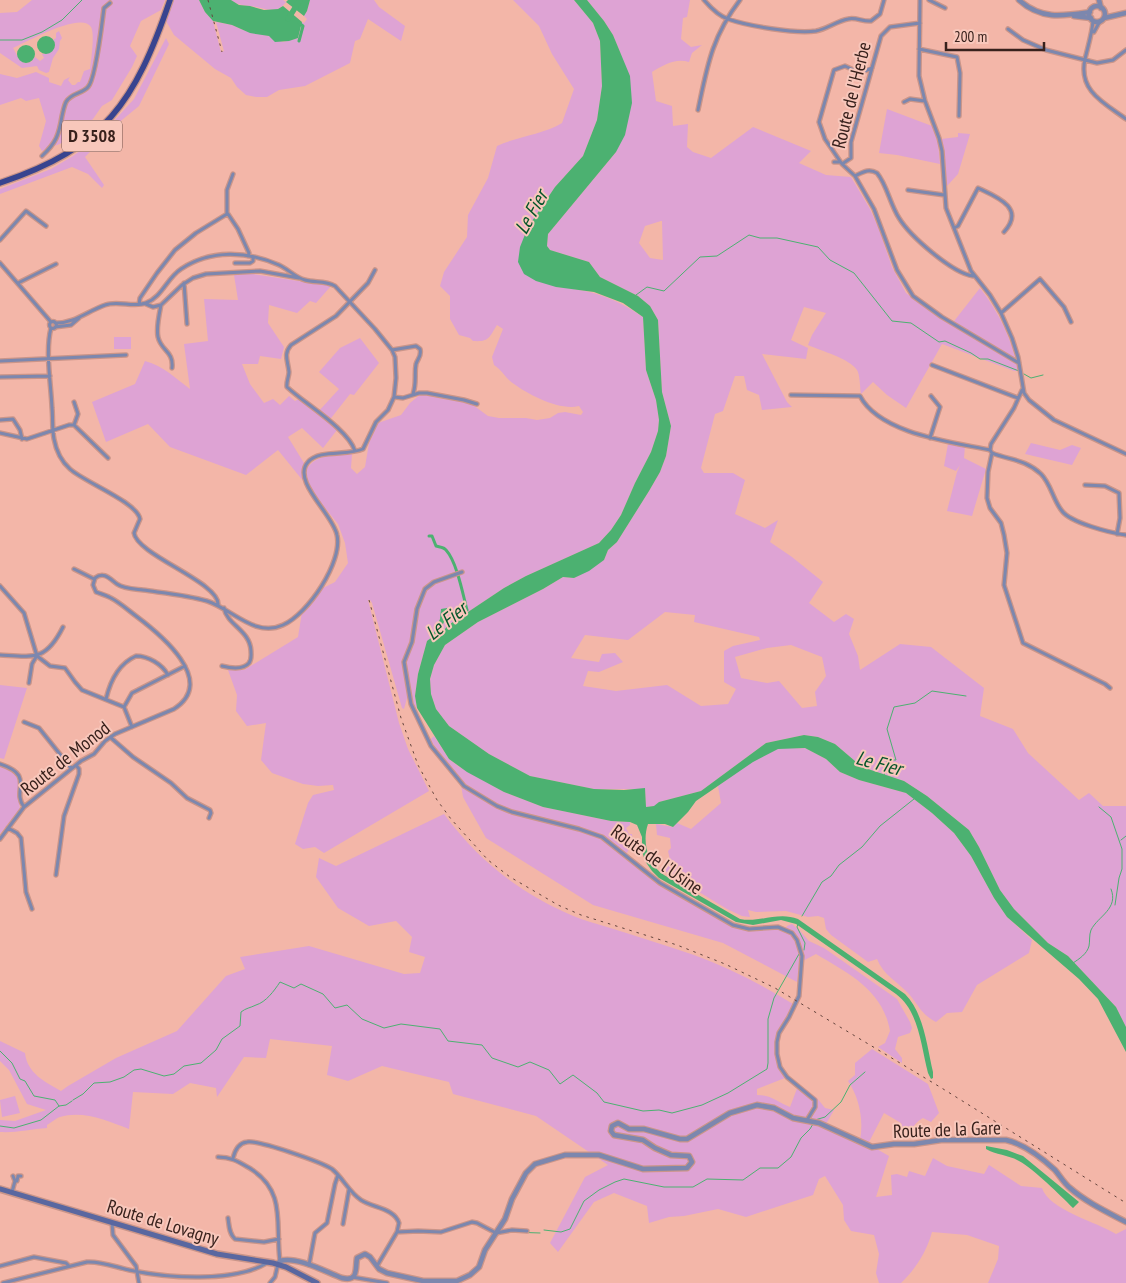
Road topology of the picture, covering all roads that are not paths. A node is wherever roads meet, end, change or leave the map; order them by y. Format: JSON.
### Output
{"nodes":[{"id":1,"x":704,"y":0,"type":"edge"},
{"id":2,"x":738,"y":0,"type":"edge"},
{"id":3,"x":884,"y":0,"type":"edge"},
{"id":4,"x":920,"y":0,"type":"edge"},
{"id":5,"x":929,"y":0,"type":"edge"},
{"id":6,"x":1019,"y":0,"type":"edge"},
{"id":7,"x":1098,"y":0,"type":"edge"},
{"id":8,"x":170,"y":2,"type":"edge"},
{"id":9,"x":110,"y":3,"type":"dead end"},
{"id":10,"x":1094,"y":7,"type":"junction"},
{"id":11,"x":945,"y":8,"type":"dead end"},
{"id":12,"x":1102,"y":9,"type":"junction"},
{"id":13,"x":1090,"y":12,"type":"junction"},
{"id":14,"x":1119,"y":13,"type":"junction"},
{"id":15,"x":1126,"y":13,"type":"edge"},
{"id":16,"x":1071,"y":16,"type":"junction"},
{"id":17,"x":726,"y":19,"type":"junction"},
{"id":18,"x":1092,"y":19,"type":"junction"},
{"id":19,"x":1102,"y":20,"type":"junction"},
{"id":20,"x":920,"y":23,"type":"junction"},
{"id":21,"x":1008,"y":29,"type":"dead end"},
{"id":22,"x":1092,"y":35,"type":"junction"},
{"id":23,"x":919,"y":49,"type":"junction"},
{"id":24,"x":1126,"y":50,"type":"edge"},
{"id":25,"x":1085,"y":59,"type":"junction"},
{"id":26,"x":872,"y":67,"type":"junction"},
{"id":27,"x":867,"y":71,"type":"junction"},
{"id":28,"x":870,"y":78,"type":"junction"},
{"id":29,"x":925,"y":101,"type":"junction"},
{"id":30,"x":904,"y":102,"type":"dead end"},
{"id":31,"x":698,"y":110,"type":"dead end"},
{"id":32,"x":959,"y":116,"type":"dead end"},
{"id":33,"x":1126,"y":119,"type":"edge"},
{"id":34,"x":42,"y":156,"type":"dead end"},
{"id":35,"x":834,"y":162,"type":"dead end"},
{"id":36,"x":841,"y":163,"type":"junction"},
{"id":37,"x":233,"y":174,"type":"dead end"},
{"id":38,"x":855,"y":176,"type":"junction"},
{"id":39,"x":0,"y":184,"type":"edge"},
{"id":40,"x":908,"y":190,"type":"dead end"},
{"id":41,"x":944,"y":195,"type":"junction"},
{"id":42,"x":227,"y":213,"type":"junction"},
{"id":43,"x":46,"y":226,"type":"dead end"},
{"id":44,"x":954,"y":228,"type":"junction"},
{"id":45,"x":1004,"y":232,"type":"dead end"},
{"id":46,"x":0,"y":240,"type":"edge"},
{"id":47,"x":250,"y":256,"type":"junction"},
{"id":48,"x":0,"y":263,"type":"edge"},
{"id":49,"x":235,"y":263,"type":"dead end"},
{"id":50,"x":56,"y":264,"type":"dead end"},
{"id":51,"x":374,"y":270,"type":"dead end"},
{"id":52,"x":974,"y":276,"type":"junction"},
{"id":53,"x":300,"y":278,"type":"junction"},
{"id":54,"x":18,"y":283,"type":"junction"},
{"id":55,"x":184,"y":283,"type":"junction"},
{"id":56,"x":351,"y":302,"type":"junction"},
{"id":57,"x":145,"y":303,"type":"junction"},
{"id":58,"x":139,"y":304,"type":"junction"},
{"id":59,"x":161,"y":305,"type":"junction"},
{"id":60,"x":1001,"y":313,"type":"junction"},
{"id":61,"x":1071,"y":322,"type":"dead end"},
{"id":62,"x":187,"y":324,"type":"dead end"},
{"id":63,"x":53,"y":325,"type":"junction"},
{"id":64,"x":392,"y":350,"type":"junction"},
{"id":65,"x":126,"y":355,"type":"dead end"},
{"id":66,"x":49,"y":358,"type":"junction"},
{"id":67,"x":0,"y":361,"type":"edge"},
{"id":68,"x":1020,"y":363,"type":"junction"},
{"id":69,"x":932,"y":364,"type":"dead end"},
{"id":70,"x":172,"y":368,"type":"dead end"},
{"id":71,"x":50,"y":376,"type":"junction"},
{"id":72,"x":0,"y":377,"type":"edge"},
{"id":73,"x":1022,"y":390,"type":"junction"},
{"id":74,"x":413,"y":395,"type":"junction"},
{"id":75,"x":791,"y":395,"type":"dead end"},
{"id":76,"x":931,"y":396,"type":"dead end"},
{"id":77,"x":394,"y":397,"type":"junction"},
{"id":78,"x":1018,"y":398,"type":"junction"},
{"id":79,"x":74,"y":402,"type":"dead end"},
{"id":80,"x":477,"y":404,"type":"dead end"},
{"id":81,"x":0,"y":420,"type":"edge"},
{"id":82,"x":74,"y":425,"type":"junction"},
{"id":83,"x":53,"y":430,"type":"junction"},
{"id":84,"x":0,"y":433,"type":"edge"},
{"id":85,"x":930,"y":438,"type":"junction"},
{"id":86,"x":22,"y":439,"type":"junction"},
{"id":87,"x":355,"y":451,"type":"junction"},
{"id":88,"x":991,"y":451,"type":"junction"},
{"id":89,"x":1126,"y":454,"type":"edge"},
{"id":90,"x":108,"y":458,"type":"dead end"},
{"id":91,"x":1085,"y":485,"type":"dead end"},
{"id":92,"x":1117,"y":534,"type":"junction"},
{"id":93,"x":1126,"y":535,"type":"edge"},
{"id":94,"x":74,"y":569,"type":"dead end"},
{"id":95,"x":459,"y":574,"type":"dead end"},
{"id":96,"x":94,"y":579,"type":"junction"},
{"id":97,"x":0,"y":586,"type":"edge"},
{"id":98,"x":218,"y":605,"type":"junction"},
{"id":99,"x":224,"y":608,"type":"junction"},
{"id":100,"x":63,"y":627,"type":"dead end"},
{"id":101,"x":0,"y":655,"type":"edge"},
{"id":102,"x":37,"y":656,"type":"junction"},
{"id":103,"x":185,"y":666,"type":"junction"},
{"id":104,"x":222,"y":666,"type":"dead end"},
{"id":105,"x":168,"y":675,"type":"junction"},
{"id":106,"x":29,"y":683,"type":"dead end"},
{"id":107,"x":1110,"y":688,"type":"dead end"},
{"id":108,"x":106,"y":699,"type":"junction"},
{"id":109,"x":124,"y":708,"type":"junction"},
{"id":110,"x":24,"y":722,"type":"dead end"},
{"id":111,"x":132,"y":727,"type":"junction"},
{"id":112,"x":110,"y":737,"type":"junction"},
{"id":113,"x":0,"y":764,"type":"edge"},
{"id":114,"x":76,"y":764,"type":"junction"},
{"id":115,"x":71,"y":768,"type":"junction"},
{"id":116,"x":24,"y":807,"type":"junction"},
{"id":117,"x":209,"y":818,"type":"dead end"},
{"id":118,"x":8,"y":828,"type":"junction"},
{"id":119,"x":0,"y":839,"type":"edge"},
{"id":120,"x":56,"y":875,"type":"dead end"},
{"id":121,"x":32,"y":909,"type":"dead end"},
{"id":122,"x":808,"y":1120,"type":"junction"},
{"id":123,"x":218,"y":1157,"type":"dead end"},
{"id":124,"x":233,"y":1158,"type":"junction"},
{"id":125,"x":13,"y":1176,"type":"dead end"},
{"id":126,"x":21,"y":1176,"type":"dead end"},
{"id":127,"x":338,"y":1176,"type":"junction"},
{"id":128,"x":15,"y":1181,"type":"junction"},
{"id":129,"x":0,"y":1189,"type":"edge"},
{"id":130,"x":349,"y":1189,"type":"junction"},
{"id":131,"x":12,"y":1192,"type":"junction"},
{"id":132,"x":228,"y":1218,"type":"dead end"},
{"id":133,"x":112,"y":1222,"type":"junction"},
{"id":134,"x":1126,"y":1222,"type":"edge"},
{"id":135,"x":343,"y":1224,"type":"dead end"},
{"id":136,"x":527,"y":1231,"type":"dead end"},
{"id":137,"x":398,"y":1232,"type":"junction"},
{"id":138,"x":496,"y":1232,"type":"junction"},
{"id":139,"x":279,"y":1238,"type":"junction"},
{"id":140,"x":268,"y":1262,"type":"junction"},
{"id":141,"x":279,"y":1263,"type":"junction"},
{"id":142,"x":309,"y":1265,"type":"junction"},
{"id":143,"x":0,"y":1266,"type":"edge"},
{"id":144,"x":69,"y":1266,"type":"junction"},
{"id":145,"x":377,"y":1266,"type":"junction"},
{"id":146,"x":137,"y":1270,"type":"junction"},
{"id":147,"x":352,"y":1277,"type":"junction"},
{"id":148,"x":453,"y":1282,"type":"edge"},
{"id":149,"x":3,"y":1283,"type":"edge"},
{"id":150,"x":139,"y":1283,"type":"edge"},
{"id":151,"x":270,"y":1283,"type":"edge"},
{"id":152,"x":317,"y":1283,"type":"edge"},
{"id":153,"x":387,"y":1283,"type":"edge"}],
"edges":[{"from":1,"to":17,"type":"street"},
{"from":2,"to":17,"type":"street"},
{"from":3,"to":17,"type":"street"},
{"from":4,"to":20,"type":"street"},
{"from":5,"to":11,"type":"street"},
{"from":6,"to":16,"type":"street"},
{"from":7,"to":10,"type":"street"},
{"from":7,"to":12,"type":"street"},
{"from":8,"to":39,"type":"highway","number":"D 3508"},
{"from":9,"to":34,"type":"street"},
{"from":10,"to":12,"type":"street"},
{"from":10,"to":13,"type":"street"},
{"from":12,"to":14,"type":"street"},
{"from":12,"to":19,"type":"street"},
{"from":13,"to":16,"type":"street"},
{"from":13,"to":18,"type":"street"},
{"from":14,"to":15,"type":"street"},
{"from":14,"to":19,"type":"street"},
{"from":16,"to":18,"type":"street"},
{"from":17,"to":31,"type":"street"},
{"from":18,"to":19,"type":"street"},
{"from":18,"to":22,"type":"street"},
{"from":19,"to":22,"type":"street"},
{"from":20,"to":23,"type":"street"},
{"from":20,"to":26,"type":"street","name":"Route de l'Herbe"},
{"from":21,"to":25,"type":"street"},
{"from":22,"to":25,"type":"street"},
{"from":23,"to":29,"type":"street"},
{"from":23,"to":32,"type":"street"},
{"from":24,"to":25,"type":"street"},
{"from":25,"to":33,"type":"street"},
{"from":26,"to":27,"type":"street"},
{"from":26,"to":28,"type":"street","name":"Route de l'Herbe"},
{"from":27,"to":28,"type":"street"},
{"from":27,"to":36,"type":"street"},
{"from":28,"to":36,"type":"street","name":"Route de l'Herbe"},
{"from":29,"to":30,"type":"street"},
{"from":29,"to":41,"type":"street"},
{"from":35,"to":36,"type":"street"},
{"from":36,"to":38,"type":"street","name":"Route de l'Herbe"},
{"from":37,"to":42,"type":"street"},
{"from":38,"to":52,"type":"street"},
{"from":38,"to":68,"type":"street","name":"Route de l'Herbe"},
{"from":40,"to":41,"type":"street"},
{"from":41,"to":44,"type":"street"},
{"from":42,"to":47,"type":"street"},
{"from":42,"to":58,"type":"street"},
{"from":43,"to":46,"type":"street"},
{"from":44,"to":45,"type":"street"},
{"from":44,"to":52,"type":"street"},
{"from":47,"to":49,"type":"street"},
{"from":47,"to":53,"type":"street"},
{"from":47,"to":57,"type":"street"},
{"from":48,"to":54,"type":"street"},
{"from":50,"to":54,"type":"street"},
{"from":51,"to":56,"type":"street"},
{"from":52,"to":60,"type":"street"},
{"from":53,"to":55,"type":"street"},
{"from":53,"to":56,"type":"street"},
{"from":54,"to":63,"type":"street"},
{"from":55,"to":59,"type":"street"},
{"from":55,"to":62,"type":"street"},
{"from":56,"to":64,"type":"street"},
{"from":56,"to":87,"type":"street"},
{"from":57,"to":58,"type":"street"},
{"from":57,"to":59,"type":"street"},
{"from":58,"to":63,"type":"street"},
{"from":59,"to":70,"type":"street"},
{"from":60,"to":61,"type":"street"},
{"from":60,"to":68,"type":"street"},
{"from":63,"to":66,"type":"street"},
{"from":64,"to":74,"type":"street"},
{"from":64,"to":77,"type":"street"},
{"from":65,"to":66,"type":"street"},
{"from":66,"to":67,"type":"street"},
{"from":66,"to":71,"type":"street"},
{"from":68,"to":73,"type":"street"},
{"from":69,"to":78,"type":"street"},
{"from":71,"to":72,"type":"street"},
{"from":71,"to":83,"type":"street"},
{"from":73,"to":78,"type":"street"},
{"from":73,"to":89,"type":"street"},
{"from":74,"to":77,"type":"street"},
{"from":74,"to":80,"type":"street"},
{"from":75,"to":85,"type":"street"},
{"from":76,"to":85,"type":"street"},
{"from":77,"to":87,"type":"street"},
{"from":78,"to":88,"type":"street"},
{"from":79,"to":82,"type":"street"},
{"from":81,"to":86,"type":"street"},
{"from":82,"to":83,"type":"street"},
{"from":82,"to":90,"type":"street"},
{"from":83,"to":86,"type":"street"},
{"from":83,"to":98,"type":"street"},
{"from":84,"to":86,"type":"street"},
{"from":85,"to":88,"type":"street"},
{"from":87,"to":99,"type":"street"},
{"from":88,"to":92,"type":"street"},
{"from":88,"to":107,"type":"street"},
{"from":91,"to":92,"type":"street"},
{"from":92,"to":93,"type":"street"},
{"from":94,"to":96,"type":"street"},
{"from":95,"to":122,"type":"street","name":"Route de l'Usine"},
{"from":96,"to":98,"type":"street"},
{"from":96,"to":103,"type":"street"},
{"from":97,"to":102,"type":"street"},
{"from":98,"to":99,"type":"street"},
{"from":99,"to":104,"type":"street"},
{"from":100,"to":102,"type":"street"},
{"from":101,"to":102,"type":"street"},
{"from":102,"to":106,"type":"street"},
{"from":102,"to":108,"type":"street"},
{"from":103,"to":105,"type":"street"},
{"from":103,"to":111,"type":"street","name":"Route de Monod"},
{"from":105,"to":108,"type":"street"},
{"from":105,"to":109,"type":"street"},
{"from":108,"to":109,"type":"street"},
{"from":109,"to":111,"type":"street"},
{"from":110,"to":115,"type":"street"},
{"from":111,"to":112,"type":"street","name":"Route de Monod"},
{"from":112,"to":114,"type":"street","name":"Route de Monod"},
{"from":112,"to":117,"type":"street"},
{"from":113,"to":116,"type":"street"},
{"from":114,"to":115,"type":"street","name":"Route de Monod"},
{"from":114,"to":120,"type":"street"},
{"from":115,"to":116,"type":"street","name":"Route de Monod"},
{"from":116,"to":118,"type":"street","name":"Route de Monod"},
{"from":118,"to":119,"type":"street","name":"Route de Monod"},
{"from":118,"to":121,"type":"street"},
{"from":122,"to":134,"type":"street","name":"Route de la Gare"},
{"from":122,"to":138,"type":"street","name":"Route de la Gare"},
{"from":123,"to":124,"type":"street"},
{"from":124,"to":127,"type":"street"},
{"from":124,"to":139,"type":"street"},
{"from":125,"to":128,"type":"street"},
{"from":126,"to":128,"type":"street"},
{"from":127,"to":130,"type":"street"},
{"from":127,"to":142,"type":"street"},
{"from":128,"to":131,"type":"street"},
{"from":129,"to":131,"type":"main road","name":"Route de Lovagny"},
{"from":130,"to":135,"type":"street"},
{"from":130,"to":137,"type":"street"},
{"from":131,"to":133,"type":"main road","name":"Route de Lovagny"},
{"from":132,"to":139,"type":"street"},
{"from":133,"to":140,"type":"main road","name":"Route de Lovagny"},
{"from":133,"to":146,"type":"street"},
{"from":136,"to":138,"type":"street"},
{"from":137,"to":138,"type":"street"},
{"from":137,"to":145,"type":"street"},
{"from":138,"to":148,"type":"street"},
{"from":139,"to":141,"type":"street"},
{"from":140,"to":141,"type":"main road","name":"Route de Lovagny"},
{"from":140,"to":146,"type":"street"},
{"from":141,"to":142,"type":"street"},
{"from":141,"to":151,"type":"street"},
{"from":141,"to":152,"type":"main road","name":"Route de Lovagny"},
{"from":142,"to":147,"type":"street"},
{"from":143,"to":144,"type":"street"},
{"from":144,"to":146,"type":"street"},
{"from":144,"to":149,"type":"street"},
{"from":145,"to":147,"type":"street"},
{"from":145,"to":148,"type":"street"},
{"from":146,"to":150,"type":"street"},
{"from":147,"to":153,"type":"street"}]}
